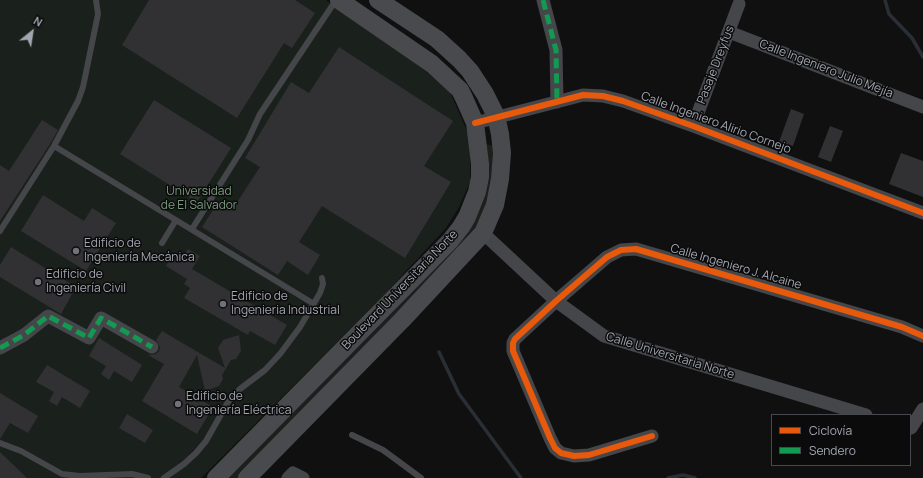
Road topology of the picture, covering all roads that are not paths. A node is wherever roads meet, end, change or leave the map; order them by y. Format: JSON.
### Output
{"nodes":[{"id":1,"x":96,"y":0,"type":"edge"},
{"id":2,"x":337,"y":0,"type":"edge"},
{"id":3,"x":378,"y":0,"type":"edge"},
{"id":4,"x":543,"y":0,"type":"edge"},
{"id":5,"x":739,"y":4,"type":"dead end"},
{"id":6,"x":729,"y":32,"type":"junction"},
{"id":7,"x":557,"y":102,"type":"junction"},
{"id":8,"x":923,"y":107,"type":"edge"},
{"id":9,"x":496,"y":116,"type":"junction"},
{"id":10,"x":475,"y":123,"type":"junction"},
{"id":11,"x":693,"y":126,"type":"junction"},
{"id":12,"x":54,"y":146,"type":"junction"},
{"id":13,"x":923,"y":213,"type":"edge"},
{"id":14,"x":176,"y":220,"type":"junction"},
{"id":15,"x":192,"y":229,"type":"junction"},
{"id":16,"x":0,"y":231,"type":"edge"},
{"id":17,"x":483,"y":234,"type":"junction"},
{"id":18,"x":162,"y":243,"type":"dead end"},
{"id":19,"x":322,"y":278,"type":"dead end"},
{"id":20,"x":556,"y":301,"type":"junction"},
{"id":21,"x":314,"y":304,"type":"junction"},
{"id":22,"x":923,"y":336,"type":"edge"},
{"id":23,"x":152,"y":347,"type":"dead end"},
{"id":24,"x":0,"y":348,"type":"edge"},
{"id":25,"x":923,"y":409,"type":"edge"},
{"id":26,"x":863,"y":414,"type":"edge"},
{"id":27,"x":915,"y":430,"type":"edge"},
{"id":28,"x":352,"y":435,"type":"dead end"},
{"id":29,"x":652,"y":436,"type":"dead end"},
{"id":30,"x":0,"y":443,"type":"edge"},
{"id":31,"x":148,"y":478,"type":"edge"},
{"id":32,"x":164,"y":478,"type":"edge"},
{"id":33,"x":216,"y":478,"type":"edge"},
{"id":34,"x":247,"y":478,"type":"edge"},
{"id":35,"x":288,"y":478,"type":"edge"},
{"id":36,"x":303,"y":478,"type":"edge"},
{"id":37,"x":420,"y":478,"type":"edge"}],
"edges":[{"from":1,"to":12,"type":"lane"},
{"from":2,"to":10,"type":"main road","name":"Boulevard Universitaria Norte"},
{"from":2,"to":15,"type":"lane"},
{"from":3,"to":9,"type":"main road","name":"Boulevard Universitaria Norte"},
{"from":4,"to":7,"type":"street"},
{"from":5,"to":6,"type":"street","name":"Pasaje Dreyfus"},
{"from":6,"to":8,"type":"street","name":"Calle Ingeniero Julio Mejía"},
{"from":6,"to":11,"type":"street","name":"Pasaje Dreyfus"},
{"from":7,"to":9,"type":"street","name":"Calle Ingeniero Alirio Cornejo"},
{"from":7,"to":11,"type":"street","name":"Calle Ingeniero Alirio Cornejo"},
{"from":9,"to":10,"type":"street","name":"Calle Ingeniero Alirio Cornejo"},
{"from":9,"to":17,"type":"main road","name":"Boulevard Universitaria Norte"},
{"from":10,"to":33,"type":"main road","name":"Boulevard Universitaria Norte"},
{"from":11,"to":13,"type":"street","name":"Calle Ingeniero Alirio Cornejo"},
{"from":12,"to":14,"type":"lane"},
{"from":12,"to":16,"type":"lane"},
{"from":14,"to":15,"type":"lane"},
{"from":14,"to":18,"type":"lane"},
{"from":15,"to":21,"type":"lane"},
{"from":17,"to":20,"type":"street","name":"Calle Universitaria Norte"},
{"from":17,"to":34,"type":"main road","name":"Boulevard Universitaria Norte"},
{"from":19,"to":21,"type":"lane"},
{"from":20,"to":22,"type":"street","name":"Calle Ingeniero J. Alcaine"},
{"from":20,"to":26,"type":"street","name":"Calle Universitaria Norte"},
{"from":20,"to":29,"type":"street","name":"Calle Ingeniero J. Alcaine"},
{"from":21,"to":32,"type":"lane"},
{"from":23,"to":24,"type":"street"},
{"from":25,"to":27,"type":"street"},
{"from":28,"to":37,"type":"lane"},
{"from":30,"to":31,"type":"lane"},
{"from":35,"to":36,"type":"street"}]}
